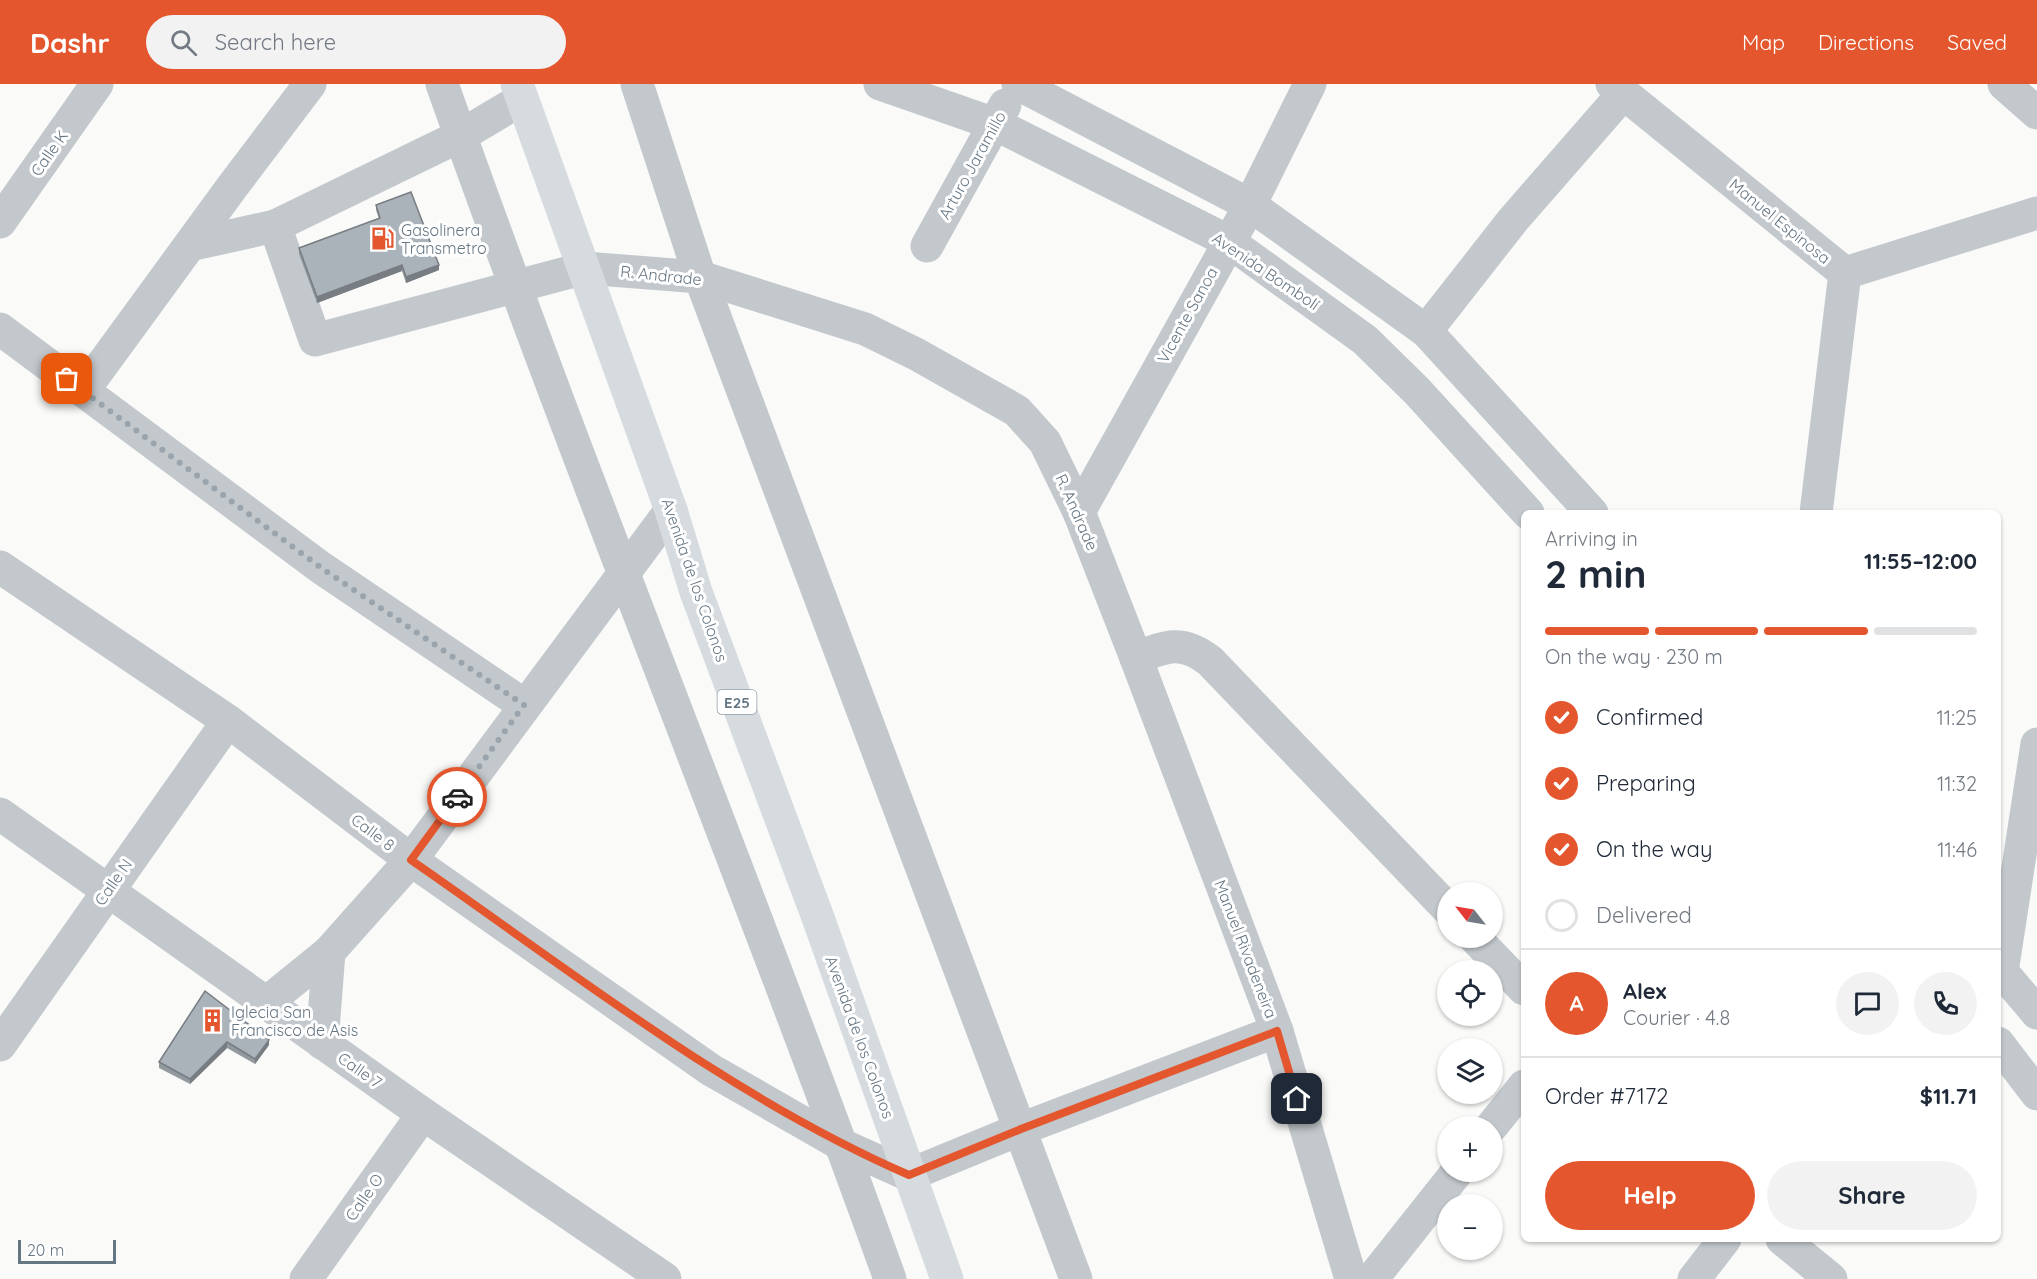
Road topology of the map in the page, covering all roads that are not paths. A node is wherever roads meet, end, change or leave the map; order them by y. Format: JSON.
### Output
{"nodes":[{"id":1,"x":97,"y":84,"type":"edge"},
{"id":2,"x":310,"y":84,"type":"edge"},
{"id":3,"x":442,"y":84,"type":"edge"},
{"id":4,"x":637,"y":84,"type":"edge"},
{"id":5,"x":880,"y":84,"type":"edge"},
{"id":6,"x":1017,"y":84,"type":"edge"},
{"id":7,"x":1310,"y":84,"type":"edge"},
{"id":8,"x":2004,"y":84,"type":"edge"},
{"id":9,"x":1618,"y":89,"type":"edge"},
{"id":10,"x":520,"y":92,"type":"edge"},
{"id":11,"x":2037,"y":113,"type":"edge"},
{"id":12,"x":995,"y":124,"type":"junction"},
{"id":13,"x":460,"y":136,"type":"junction"},
{"id":14,"x":1250,"y":205,"type":"junction"},
{"id":15,"x":2037,"y":213,"type":"edge"},
{"id":16,"x":0,"y":222,"type":"edge"},
{"id":17,"x":275,"y":226,"type":"junction"},
{"id":18,"x":1228,"y":241,"type":"junction"},
{"id":19,"x":190,"y":245,"type":"junction"},
{"id":20,"x":927,"y":246,"type":"dead end"},
{"id":21,"x":585,"y":268,"type":"junction"},
{"id":22,"x":1845,"y":273,"type":"junction"},
{"id":23,"x":700,"y":277,"type":"junction"},
{"id":24,"x":515,"y":285,"type":"junction"},
{"id":25,"x":0,"y":328,"type":"edge"},
{"id":26,"x":1426,"y":331,"type":"junction"},
{"id":27,"x":83,"y":392,"type":"junction"},
{"id":28,"x":671,"y":510,"type":"junction"},
{"id":29,"x":1525,"y":510,"type":"edge"},
{"id":30,"x":1589,"y":510,"type":"edge"},
{"id":31,"x":1816,"y":510,"type":"edge"},
{"id":32,"x":1079,"y":512,"type":"junction"},
{"id":33,"x":0,"y":567,"type":"edge"},
{"id":34,"x":623,"y":574,"type":"junction"},
{"id":35,"x":1136,"y":657,"type":"junction"},
{"id":36,"x":524,"y":705,"type":"junction"},
{"id":37,"x":228,"y":721,"type":"junction"},
{"id":38,"x":2037,"y":744,"type":"edge"},
{"id":39,"x":0,"y":814,"type":"edge"},
{"id":40,"x":411,"y":860,"type":"junction"},
{"id":41,"x":107,"y":890,"type":"junction"},
{"id":42,"x":1437,"y":898,"type":"edge"},
{"id":43,"x":1485,"y":948,"type":"edge"},
{"id":44,"x":329,"y":952,"type":"junction"},
{"id":45,"x":2001,"y":964,"type":"edge"},
{"id":46,"x":2001,"y":971,"type":"edge"},
{"id":47,"x":1521,"y":986,"type":"edge"},
{"id":48,"x":266,"y":1003,"type":"junction"},
{"id":49,"x":2037,"y":1013,"type":"edge"},
{"id":50,"x":1277,"y":1031,"type":"junction"},
{"id":51,"x":322,"y":1043,"type":"junction"},
{"id":52,"x":0,"y":1045,"type":"edge"},
{"id":53,"x":2001,"y":1047,"type":"edge"},
{"id":54,"x":1521,"y":1090,"type":"edge"},
{"id":55,"x":2037,"y":1094,"type":"edge"},
{"id":56,"x":423,"y":1114,"type":"junction"},
{"id":57,"x":1500,"y":1116,"type":"edge"},
{"id":58,"x":1021,"y":1129,"type":"junction"},
{"id":59,"x":842,"y":1145,"type":"junction"},
{"id":60,"x":909,"y":1175,"type":"junction"},
{"id":61,"x":1449,"y":1182,"type":"edge"},
{"id":62,"x":1723,"y":1242,"type":"edge"},
{"id":63,"x":1786,"y":1242,"type":"edge"},
{"id":64,"x":306,"y":1279,"type":"edge"},
{"id":65,"x":665,"y":1279,"type":"edge"},
{"id":66,"x":890,"y":1279,"type":"edge"},
{"id":67,"x":947,"y":1279,"type":"edge"},
{"id":68,"x":1076,"y":1279,"type":"edge"},
{"id":69,"x":1351,"y":1279,"type":"edge"},
{"id":70,"x":1372,"y":1279,"type":"edge"},
{"id":71,"x":1694,"y":1279,"type":"edge"},
{"id":72,"x":1831,"y":1279,"type":"edge"}],
"edges":[{"from":1,"to":16,"type":"street","name":"Calle K"},
{"from":2,"to":19,"type":"street"},
{"from":3,"to":13,"type":"street"},
{"from":4,"to":23,"type":"street"},
{"from":5,"to":12,"type":"street","name":"Avenida Bombolí"},
{"from":6,"to":12,"type":"street","name":"Arturo Jaramillo"},
{"from":6,"to":14,"type":"street"},
{"from":7,"to":14,"type":"street","name":"Vicente Sanoa"},
{"from":8,"to":11,"type":"street"},
{"from":9,"to":22,"type":"street","name":"Manuel Espinosa"},
{"from":9,"to":26,"type":"street"},
{"from":10,"to":13,"type":"street"},
{"from":10,"to":21,"type":"highway","name":"Avenida de los Colonos","number":"E25"},
{"from":12,"to":18,"type":"street","name":"Avenida Bombolí"},
{"from":12,"to":20,"type":"street","name":"Arturo Jaramillo"},
{"from":13,"to":17,"type":"street"},
{"from":13,"to":24,"type":"street"},
{"from":14,"to":18,"type":"street","name":"Vicente Sanoa"},
{"from":14,"to":26,"type":"street"},
{"from":15,"to":22,"type":"street"},
{"from":17,"to":19,"type":"street"},
{"from":17,"to":24,"type":"street","name":"R. Andrade"},
{"from":18,"to":29,"type":"street","name":"Avenida Bombolí"},
{"from":18,"to":32,"type":"street","name":"Vicente Sanoa"},
{"from":19,"to":27,"type":"street"},
{"from":21,"to":23,"type":"street","name":"R. Andrade"},
{"from":21,"to":24,"type":"street","name":"R. Andrade"},
{"from":21,"to":28,"type":"highway","name":"Avenida de los Colonos","number":"E25"},
{"from":22,"to":31,"type":"street","name":"Manuel Espinosa"},
{"from":23,"to":32,"type":"street","name":"R. Andrade"},
{"from":23,"to":58,"type":"street"},
{"from":24,"to":34,"type":"street"},
{"from":25,"to":27,"type":"street"},
{"from":26,"to":30,"type":"street"},
{"from":27,"to":36,"type":"street"},
{"from":28,"to":34,"type":"street"},
{"from":28,"to":60,"type":"highway","name":"Avenida de los Colonos","number":"E25"},
{"from":32,"to":35,"type":"street","name":"R. Andrade"},
{"from":33,"to":37,"type":"street","name":"Calle 8"},
{"from":34,"to":36,"type":"street"},
{"from":34,"to":59,"type":"street"},
{"from":35,"to":42,"type":"street"},
{"from":35,"to":50,"type":"street","name":"Manuel Rivadeneira"},
{"from":36,"to":40,"type":"street"},
{"from":37,"to":40,"type":"street","name":"Calle 8"},
{"from":37,"to":41,"type":"street","name":"Calle N"},
{"from":38,"to":45,"type":"street"},
{"from":39,"to":41,"type":"street","name":"Calle 7"},
{"from":40,"to":44,"type":"street"},
{"from":40,"to":59,"type":"street","name":"Calle 8"},
{"from":41,"to":48,"type":"street","name":"Calle 7"},
{"from":41,"to":52,"type":"street","name":"Calle N"},
{"from":43,"to":47,"type":"street"},
{"from":44,"to":48,"type":"street"},
{"from":44,"to":51,"type":"street"},
{"from":46,"to":49,"type":"street"},
{"from":48,"to":51,"type":"street","name":"Calle 7"},
{"from":50,"to":58,"type":"street"},
{"from":50,"to":69,"type":"street","name":"Manuel Rivadeneira"},
{"from":51,"to":56,"type":"street","name":"Calle 7"},
{"from":53,"to":55,"type":"street"},
{"from":54,"to":57,"type":"street"},
{"from":56,"to":64,"type":"street","name":"Calle O"},
{"from":56,"to":65,"type":"street","name":"Calle 7"},
{"from":58,"to":60,"type":"street"},
{"from":58,"to":68,"type":"street"},
{"from":59,"to":60,"type":"street","name":"Calle 8"},
{"from":59,"to":66,"type":"street"},
{"from":60,"to":67,"type":"highway","name":"Avenida de los Colonos","number":"E25"},
{"from":61,"to":70,"type":"street"},
{"from":62,"to":71,"type":"street"},
{"from":63,"to":72,"type":"street"}]}
